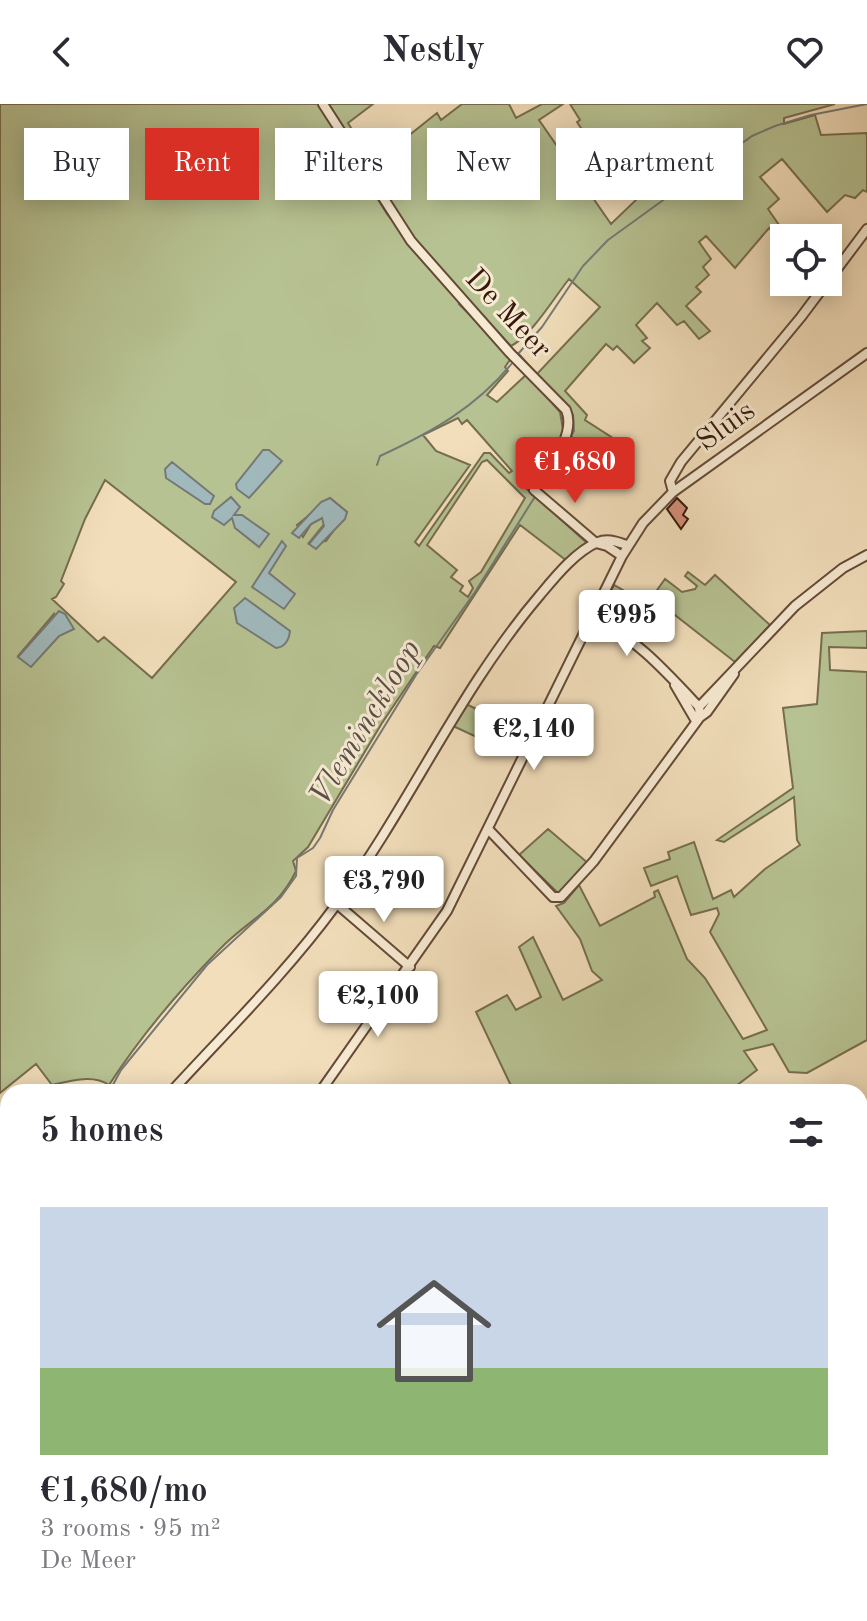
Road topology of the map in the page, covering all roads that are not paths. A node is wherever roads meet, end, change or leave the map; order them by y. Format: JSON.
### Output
{"nodes":[{"id":1,"x":323,"y":104,"type":"edge"},
{"id":2,"x":867,"y":229,"type":"edge"},
{"id":3,"x":867,"y":353,"type":"edge"},
{"id":4,"x":673,"y":492,"type":"junction"},
{"id":5,"x":596,"y":543,"type":"junction"},
{"id":6,"x":627,"y":545,"type":"junction"},
{"id":7,"x":867,"y":555,"type":"edge"},
{"id":8,"x":622,"y":556,"type":"junction"},
{"id":9,"x":592,"y":616,"type":"junction"},
{"id":10,"x":675,"y":684,"type":"junction"},
{"id":11,"x":698,"y":715,"type":"junction"},
{"id":12,"x":488,"y":829,"type":"junction"},
{"id":13,"x":337,"y":904,"type":"junction"},
{"id":14,"x":410,"y":967,"type":"junction"},
{"id":15,"x":178,"y":1084,"type":"edge"},
{"id":16,"x":326,"y":1084,"type":"edge"}],
"edges":[{"from":1,"to":5,"type":"street","name":"De Meer"},
{"from":2,"to":4,"type":"street"},
{"from":3,"to":4,"type":"street","name":"Sluis"},
{"from":4,"to":6,"type":"street","name":"Sluis"},
{"from":5,"to":6,"type":"street"},
{"from":5,"to":8,"type":"street"},
{"from":5,"to":13,"type":"street"},
{"from":6,"to":8,"type":"street","name":"Sluis"},
{"from":7,"to":11,"type":"street"},
{"from":8,"to":9,"type":"street","name":"Sluis"},
{"from":9,"to":10,"type":"street"},
{"from":9,"to":12,"type":"street","name":"Sluis"},
{"from":10,"to":11,"type":"street"},
{"from":10,"to":11,"type":"street"},
{"from":11,"to":12,"type":"street"},
{"from":12,"to":14,"type":"street","name":"Sluis"},
{"from":13,"to":14,"type":"street"},
{"from":13,"to":15,"type":"street"},
{"from":14,"to":16,"type":"street","name":"Sluis"}]}
